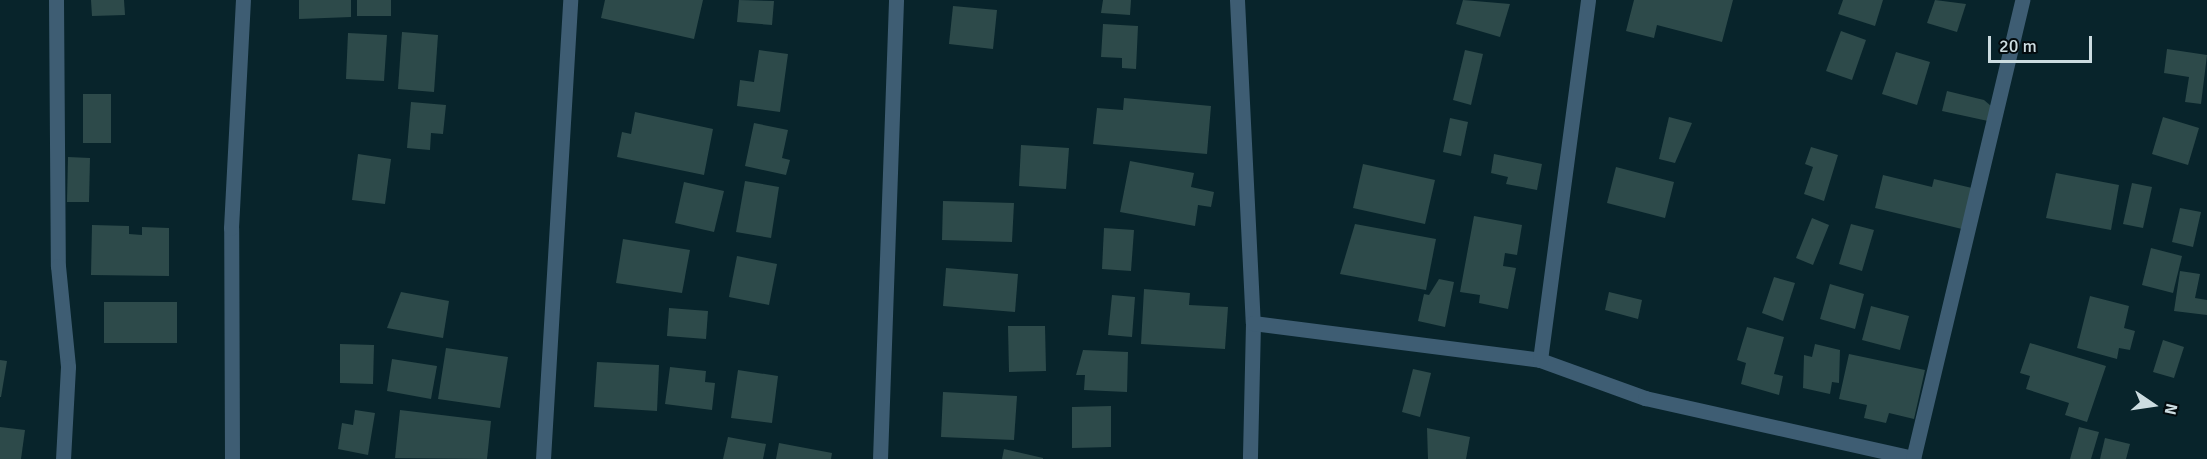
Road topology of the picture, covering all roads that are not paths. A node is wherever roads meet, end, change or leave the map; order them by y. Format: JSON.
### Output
{"nodes":[{"id":1,"x":56,"y":0,"type":"edge"},
{"id":2,"x":243,"y":0,"type":"edge"},
{"id":3,"x":570,"y":0,"type":"edge"},
{"id":4,"x":896,"y":0,"type":"edge"},
{"id":5,"x":1237,"y":0,"type":"edge"},
{"id":6,"x":1588,"y":0,"type":"edge"},
{"id":7,"x":2022,"y":0,"type":"edge"},
{"id":8,"x":1253,"y":323,"type":"junction"},
{"id":9,"x":1540,"y":360,"type":"junction"},
{"id":10,"x":1913,"y":458,"type":"edge"},
{"id":11,"x":63,"y":459,"type":"edge"},
{"id":12,"x":232,"y":459,"type":"edge"},
{"id":13,"x":543,"y":459,"type":"edge"},
{"id":14,"x":880,"y":459,"type":"edge"},
{"id":15,"x":1250,"y":459,"type":"edge"}],
"edges":[{"from":1,"to":11,"type":"street"},
{"from":2,"to":12,"type":"street"},
{"from":3,"to":13,"type":"street"},
{"from":4,"to":14,"type":"street"},
{"from":5,"to":8,"type":"street"},
{"from":6,"to":9,"type":"street"},
{"from":7,"to":10,"type":"street"},
{"from":8,"to":9,"type":"street"},
{"from":8,"to":15,"type":"street"},
{"from":9,"to":10,"type":"street"}]}
